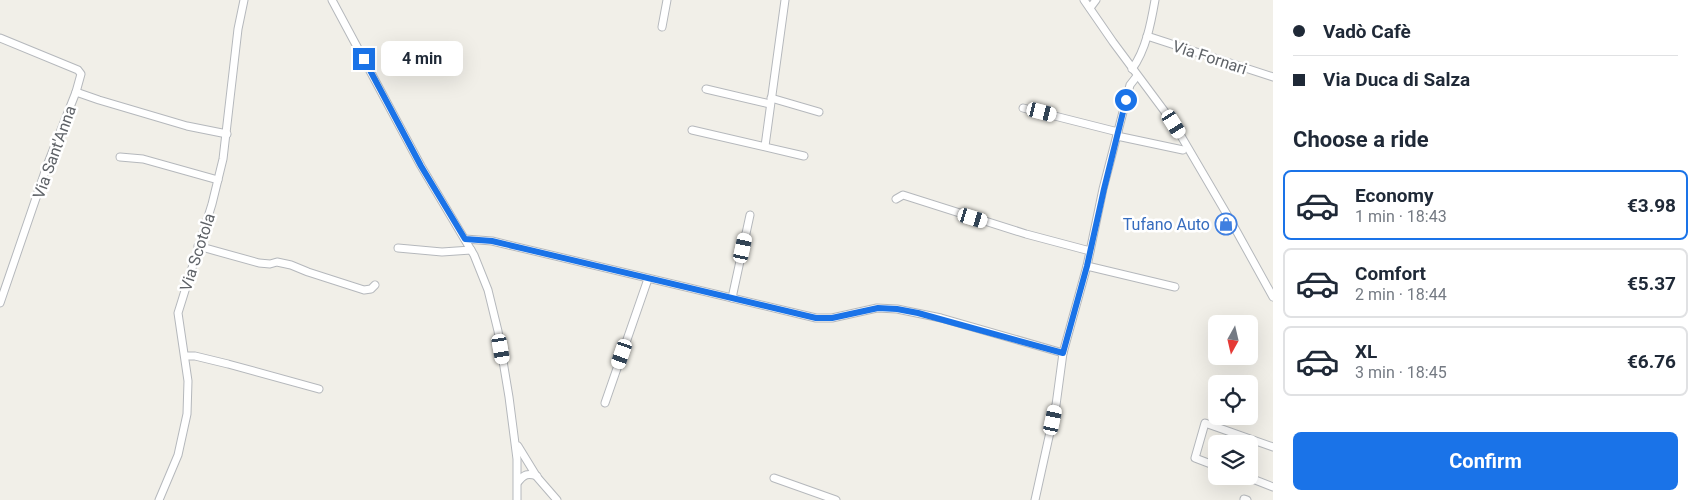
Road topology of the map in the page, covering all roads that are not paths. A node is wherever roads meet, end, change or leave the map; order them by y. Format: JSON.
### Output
{"nodes":[{"id":1,"x":244,"y":0,"type":"edge"},
{"id":2,"x":332,"y":0,"type":"edge"},
{"id":3,"x":667,"y":0,"type":"edge"},
{"id":4,"x":785,"y":0,"type":"edge"},
{"id":5,"x":1084,"y":0,"type":"edge"},
{"id":6,"x":1096,"y":0,"type":"edge"},
{"id":7,"x":1155,"y":0,"type":"edge"},
{"id":8,"x":1090,"y":8,"type":"junction"},
{"id":9,"x":662,"y":27,"type":"dead end"},
{"id":10,"x":1147,"y":36,"type":"junction"},
{"id":11,"x":0,"y":38,"type":"edge"},
{"id":12,"x":1132,"y":68,"type":"junction"},
{"id":13,"x":1137,"y":76,"type":"junction"},
{"id":14,"x":1273,"y":77,"type":"edge"},
{"id":15,"x":706,"y":88,"type":"dead end"},
{"id":16,"x":76,"y":92,"type":"junction"},
{"id":17,"x":770,"y":101,"type":"junction"},
{"id":18,"x":1023,"y":108,"type":"dead end"},
{"id":19,"x":819,"y":112,"type":"dead end"},
{"id":20,"x":692,"y":130,"type":"dead end"},
{"id":21,"x":227,"y":134,"type":"junction"},
{"id":22,"x":1118,"y":134,"type":"junction"},
{"id":23,"x":765,"y":146,"type":"junction"},
{"id":24,"x":1183,"y":150,"type":"dead end"},
{"id":25,"x":804,"y":156,"type":"dead end"},
{"id":26,"x":120,"y":157,"type":"dead end"},
{"id":27,"x":218,"y":180,"type":"junction"},
{"id":28,"x":896,"y":199,"type":"dead end"},
{"id":29,"x":750,"y":215,"type":"dead end"},
{"id":30,"x":465,"y":239,"type":"junction"},
{"id":31,"x":198,"y":246,"type":"junction"},
{"id":32,"x":398,"y":248,"type":"dead end"},
{"id":33,"x":471,"y":250,"type":"junction"},
{"id":34,"x":1090,"y":251,"type":"junction"},
{"id":35,"x":1087,"y":266,"type":"junction"},
{"id":36,"x":648,"y":279,"type":"junction"},
{"id":37,"x":375,"y":285,"type":"dead end"},
{"id":38,"x":1174,"y":287,"type":"dead end"},
{"id":39,"x":1273,"y":297,"type":"edge"},
{"id":40,"x":732,"y":298,"type":"junction"},
{"id":41,"x":0,"y":303,"type":"edge"},
{"id":42,"x":1063,"y":353,"type":"junction"},
{"id":43,"x":185,"y":356,"type":"junction"},
{"id":44,"x":319,"y":389,"type":"dead end"},
{"id":45,"x":605,"y":403,"type":"dead end"},
{"id":46,"x":1239,"y":435,"type":"edge"},
{"id":47,"x":515,"y":441,"type":"junction"},
{"id":48,"x":1258,"y":442,"type":"edge"},
{"id":49,"x":1273,"y":447,"type":"edge"},
{"id":50,"x":1208,"y":463,"type":"edge"},
{"id":51,"x":537,"y":477,"type":"junction"},
{"id":52,"x":774,"y":478,"type":"dead end"},
{"id":53,"x":1258,"y":481,"type":"edge"},
{"id":54,"x":518,"y":482,"type":"junction"},
{"id":55,"x":1273,"y":487,"type":"edge"},
{"id":56,"x":159,"y":500,"type":"edge"},
{"id":57,"x":517,"y":500,"type":"edge"},
{"id":58,"x":557,"y":500,"type":"edge"},
{"id":59,"x":836,"y":500,"type":"edge"},
{"id":60,"x":1035,"y":500,"type":"edge"}],
"edges":[{"from":1,"to":21,"type":"street","name":"Via Scotola"},
{"from":2,"to":30,"type":"street"},
{"from":3,"to":9,"type":"street"},
{"from":4,"to":17,"type":"street"},
{"from":5,"to":8,"type":"street"},
{"from":6,"to":8,"type":"street"},
{"from":7,"to":10,"type":"street"},
{"from":8,"to":12,"type":"street"},
{"from":10,"to":12,"type":"street"},
{"from":10,"to":14,"type":"street","name":"Via Fornari"},
{"from":11,"to":16,"type":"street"},
{"from":12,"to":13,"type":"street"},
{"from":13,"to":22,"type":"street"},
{"from":13,"to":39,"type":"street"},
{"from":15,"to":17,"type":"street"},
{"from":16,"to":21,"type":"street","name":"Via Sant'Anna"},
{"from":16,"to":41,"type":"street","name":"Via Sant'Anna"},
{"from":17,"to":19,"type":"street"},
{"from":17,"to":23,"type":"street"},
{"from":18,"to":22,"type":"street"},
{"from":20,"to":23,"type":"street"},
{"from":21,"to":27,"type":"street","name":"Via Scotola"},
{"from":22,"to":24,"type":"street"},
{"from":22,"to":34,"type":"street"},
{"from":23,"to":25,"type":"street"},
{"from":26,"to":27,"type":"street"},
{"from":27,"to":31,"type":"street","name":"Via Scotola"},
{"from":28,"to":34,"type":"street"},
{"from":29,"to":40,"type":"street"},
{"from":30,"to":33,"type":"street"},
{"from":30,"to":36,"type":"street"},
{"from":31,"to":37,"type":"street"},
{"from":31,"to":43,"type":"street","name":"Via Scotola"},
{"from":32,"to":33,"type":"street"},
{"from":33,"to":47,"type":"street"},
{"from":34,"to":35,"type":"street"},
{"from":35,"to":38,"type":"street"},
{"from":35,"to":42,"type":"street"},
{"from":36,"to":40,"type":"street"},
{"from":36,"to":45,"type":"street"},
{"from":40,"to":42,"type":"street"},
{"from":42,"to":60,"type":"street"},
{"from":43,"to":44,"type":"street"},
{"from":43,"to":56,"type":"street","name":"Via Scotola"},
{"from":46,"to":50,"type":"street"},
{"from":47,"to":51,"type":"street"},
{"from":47,"to":54,"type":"street"},
{"from":48,"to":49,"type":"street"},
{"from":51,"to":54,"type":"street"},
{"from":51,"to":58,"type":"street"},
{"from":52,"to":59,"type":"street"},
{"from":53,"to":55,"type":"street"},
{"from":54,"to":57,"type":"street"}]}
